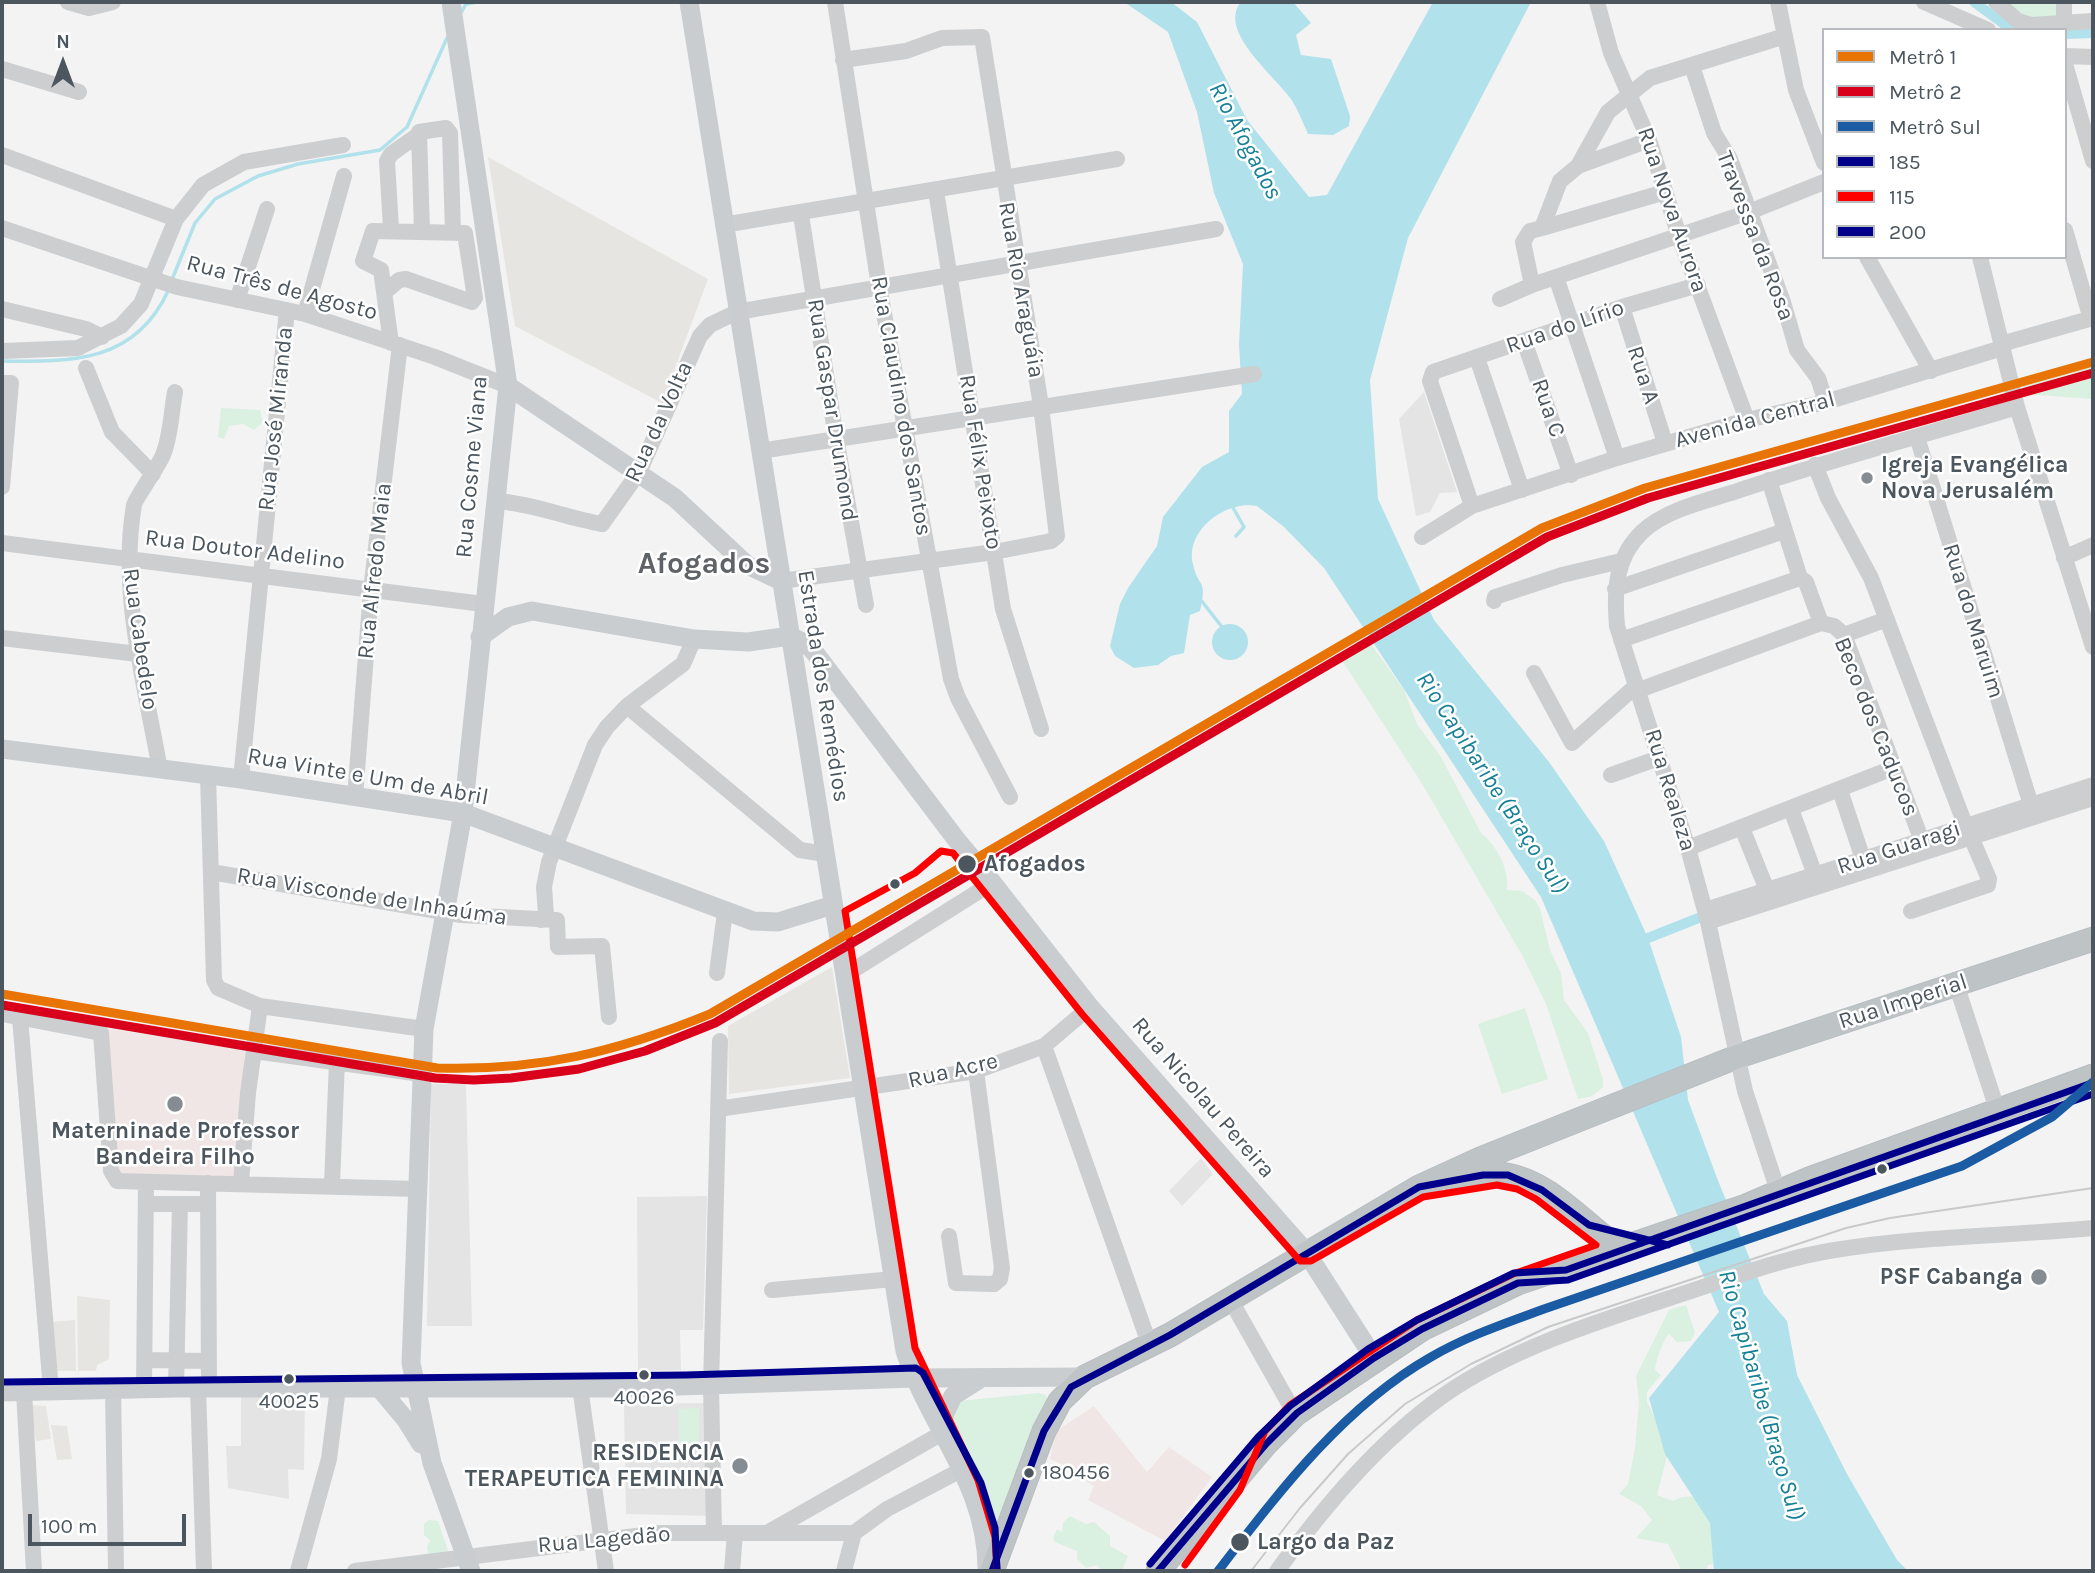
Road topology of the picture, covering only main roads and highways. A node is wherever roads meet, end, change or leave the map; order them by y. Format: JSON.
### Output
{"nodes":[{"id":1,"x":689,"y":2,"type":"edge"},
{"id":2,"x":452,"y":8,"type":"edge"},
{"id":3,"x":508,"y":386,"type":"junction"},
{"id":4,"x":781,"y":581,"type":"junction"},
{"id":5,"x":480,"y":636,"type":"junction"},
{"id":6,"x":790,"y":636,"type":"junction"},
{"id":7,"x":2,"y":749,"type":"edge"},
{"id":8,"x":463,"y":813,"type":"junction"},
{"id":9,"x":959,"y":844,"type":"tunnel mouth"},
{"id":10,"x":990,"y":880,"type":"tunnel mouth"},
{"id":11,"x":833,"y":905,"type":"junction"},
{"id":12,"x":2093,"y":939,"type":"edge"},
{"id":13,"x":2093,"y":1076,"type":"edge"},
{"id":14,"x":1419,"y":1187,"type":"junction"},
{"id":15,"x":1306,"y":1252,"type":"junction"},
{"id":16,"x":1608,"y":1252,"type":"junction"},
{"id":17,"x":1374,"y":1358,"type":"junction"},
{"id":18,"x":1085,"y":1377,"type":"junction"},
{"id":19,"x":914,"y":1378,"type":"junction"},
{"id":20,"x":981,"y":1378,"type":"junction"},
{"id":21,"x":380,"y":1389,"type":"junction"},
{"id":22,"x":414,"y":1389,"type":"junction"},
{"id":23,"x":2,"y":1392,"type":"edge"},
{"id":24,"x":942,"y":1428,"type":"junction"},
{"id":25,"x":432,"y":1463,"type":"junction"},
{"id":26,"x":468,"y":1564,"type":"edge"},
{"id":27,"x":989,"y":1571,"type":"edge"},
{"id":28,"x":1158,"y":1571,"type":"edge"}],
"edges":[{"from":1,"to":4,"type":"main road","name":"Estrada dos Remédios"},
{"from":2,"to":3,"type":"main road","name":"Rua Cosme Viana"},
{"from":3,"to":4,"type":"main road","name":"Rua Três de Agosto"},
{"from":3,"to":5,"type":"main road","name":"Rua Cosme Viana"},
{"from":4,"to":6,"type":"main road","name":"Estrada dos Remédios"},
{"from":5,"to":6,"type":"main road"},
{"from":5,"to":8,"type":"main road","name":"Rua Cosme Viana"},
{"from":6,"to":9,"type":"main road"},
{"from":6,"to":11,"type":"main road","name":"Estrada dos Remédios"},
{"from":7,"to":8,"type":"main road","name":"Rua Vinte e Um de Abril"},
{"from":8,"to":11,"type":"main road","name":"Rua Vinte e Um de Abril"},
{"from":8,"to":22,"type":"main road","name":"Rua Cosme Viana"},
{"from":10,"to":15,"type":"main road","name":"Rua Nicolau Pereira"},
{"from":11,"to":19,"type":"main road","name":"Estrada dos Remédios"},
{"from":12,"to":14,"type":"highway","name":"Rua Imperial"},
{"from":13,"to":16,"type":"highway"},
{"from":14,"to":15,"type":"highway"},
{"from":14,"to":16,"type":"highway"},
{"from":15,"to":17,"type":"main road","name":"Rua Nicolau Pereira"},
{"from":15,"to":18,"type":"highway"},
{"from":16,"to":17,"type":"highway"},
{"from":17,"to":28,"type":"highway"},
{"from":18,"to":20,"type":"main road"},
{"from":18,"to":27,"type":"highway"},
{"from":19,"to":20,"type":"main road"},
{"from":19,"to":22,"type":"main road"},
{"from":19,"to":24,"type":"main road","name":"Estrada dos Remédios"},
{"from":20,"to":24,"type":"main road"},
{"from":21,"to":22,"type":"main road"},
{"from":21,"to":23,"type":"main road"},
{"from":21,"to":25,"type":"main road"},
{"from":22,"to":25,"type":"main road","name":"Rua Cosme Viana"},
{"from":24,"to":27,"type":"main road","name":"Estrada dos Remédios"},
{"from":25,"to":26,"type":"main road"}]}
